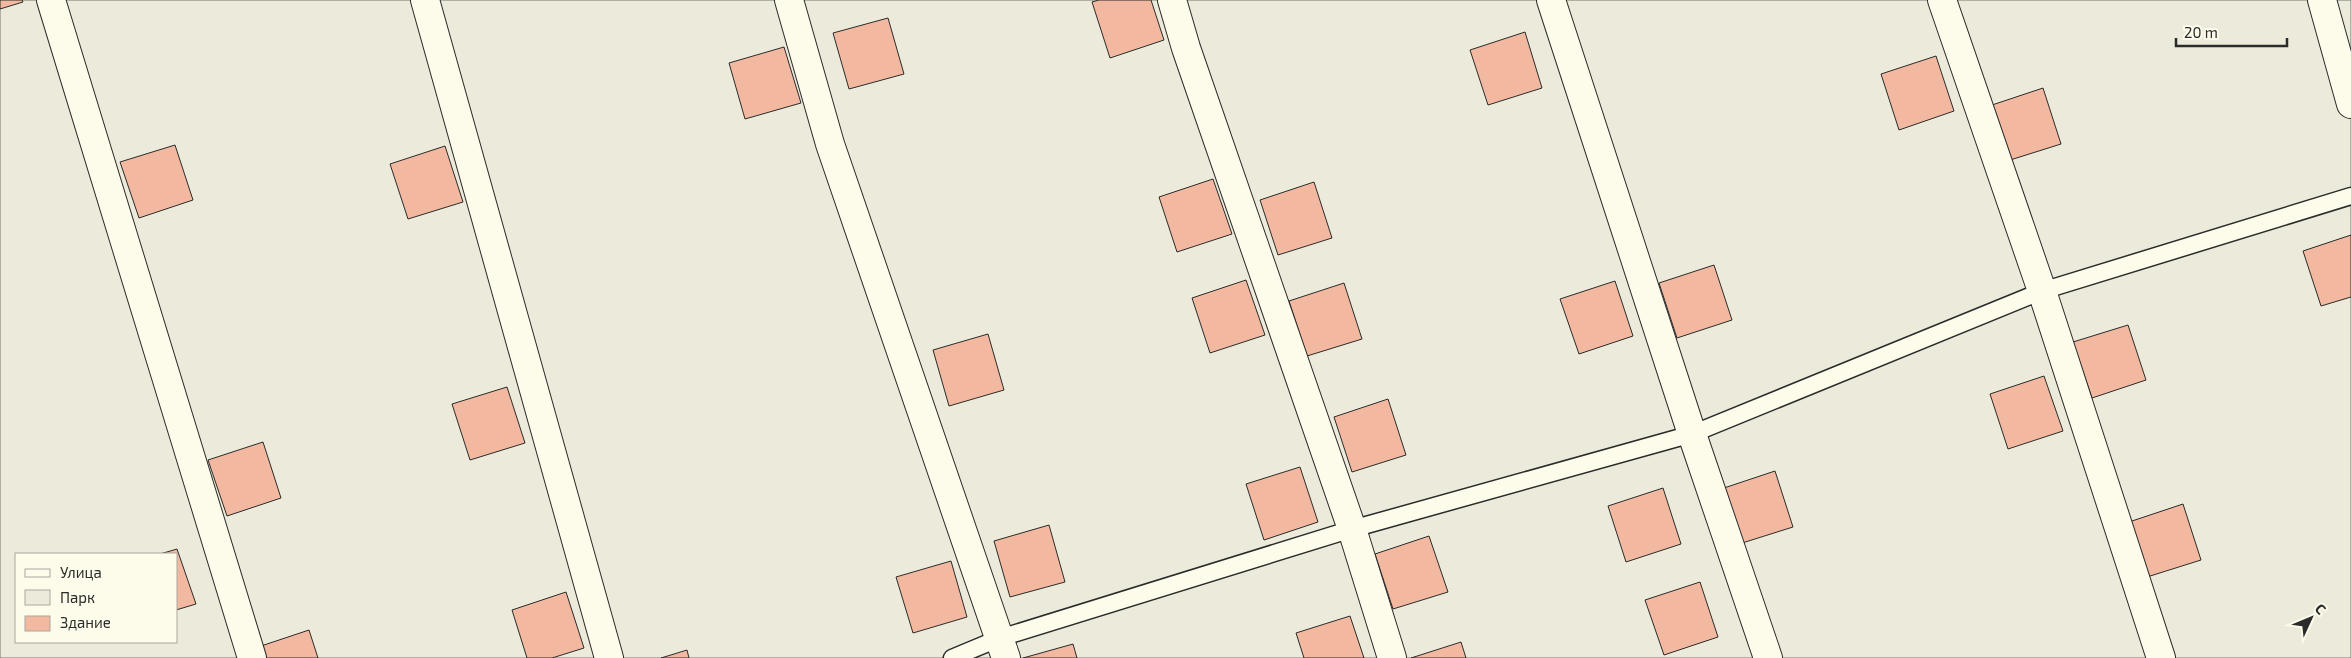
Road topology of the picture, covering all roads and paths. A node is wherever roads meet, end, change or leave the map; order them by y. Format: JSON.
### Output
{"nodes":[{"id":1,"x":51,"y":0,"type":"edge"},
{"id":2,"x":425,"y":0,"type":"edge"},
{"id":3,"x":789,"y":0,"type":"edge"},
{"id":4,"x":1172,"y":0,"type":"edge"},
{"id":5,"x":1551,"y":0,"type":"edge"},
{"id":6,"x":1942,"y":0,"type":"edge"},
{"id":7,"x":2322,"y":0,"type":"edge"},
{"id":8,"x":2351,"y":104,"type":"edge"},
{"id":9,"x":2351,"y":196,"type":"edge"},
{"id":10,"x":2042,"y":291,"type":"junction"},
{"id":11,"x":1692,"y":434,"type":"junction"},
{"id":12,"x":1352,"y":529,"type":"junction"},
{"id":13,"x":1003,"y":648,"type":"edge"},
{"id":14,"x":252,"y":658,"type":"edge"},
{"id":15,"x":609,"y":658,"type":"edge"},
{"id":16,"x":952,"y":658,"type":"edge"},
{"id":17,"x":1392,"y":658,"type":"edge"},
{"id":18,"x":1768,"y":658,"type":"edge"},
{"id":19,"x":2160,"y":658,"type":"edge"}],
"edges":[{"from":1,"to":14,"type":"street"},
{"from":2,"to":15,"type":"street"},
{"from":3,"to":13,"type":"street"},
{"from":4,"to":12,"type":"street"},
{"from":5,"to":11,"type":"street"},
{"from":6,"to":10,"type":"street"},
{"from":7,"to":8,"type":"street"},
{"from":9,"to":10,"type":"lane"},
{"from":10,"to":11,"type":"lane"},
{"from":10,"to":19,"type":"street"},
{"from":11,"to":12,"type":"lane"},
{"from":11,"to":18,"type":"street"},
{"from":12,"to":13,"type":"lane"},
{"from":12,"to":17,"type":"street"},
{"from":13,"to":16,"type":"lane"}]}
